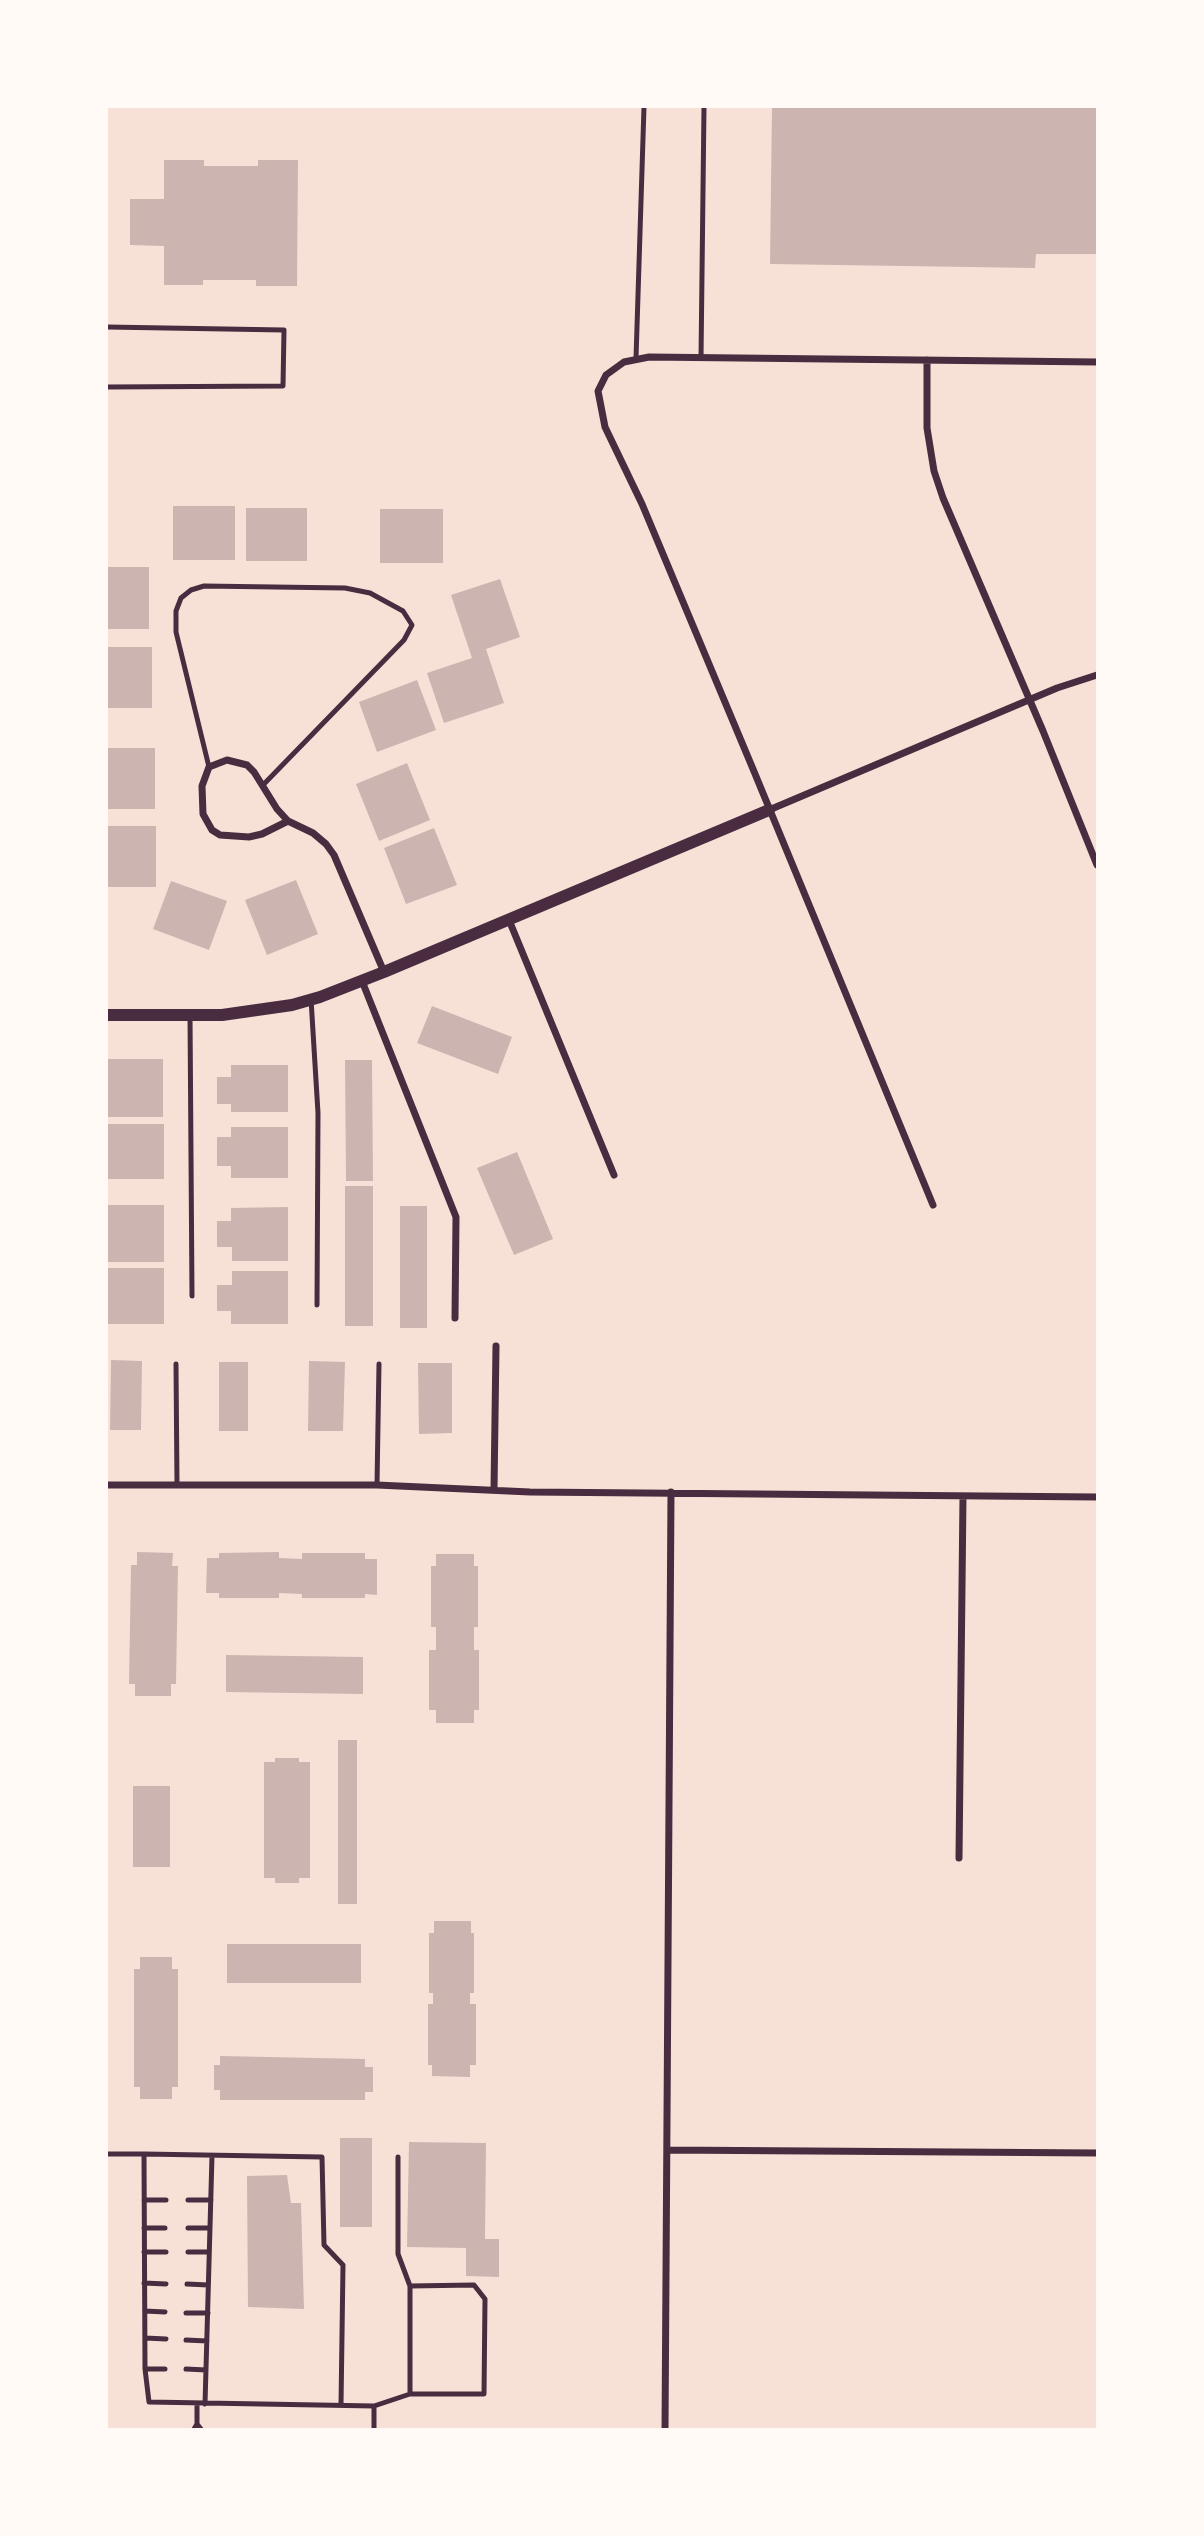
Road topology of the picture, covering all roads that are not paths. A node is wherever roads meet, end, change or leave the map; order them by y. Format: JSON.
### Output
{"nodes":[{"id":1,"x":644,"y":107,"type":"edge"},
{"id":2,"x":704,"y":107,"type":"edge"},
{"id":3,"x":107,"y":327,"type":"edge"},
{"id":4,"x":636,"y":358,"type":"junction"},
{"id":5,"x":701,"y":358,"type":"junction"},
{"id":6,"x":927,"y":360,"type":"junction"},
{"id":7,"x":1097,"y":362,"type":"edge"},
{"id":8,"x":107,"y":387,"type":"edge"},
{"id":9,"x":1097,"y":675,"type":"edge"},
{"id":10,"x":1029,"y":700,"type":"junction"},
{"id":11,"x":209,"y":767,"type":"junction"},
{"id":12,"x":263,"y":785,"type":"junction"},
{"id":13,"x":769,"y":810,"type":"junction"},
{"id":14,"x":288,"y":821,"type":"junction"},
{"id":15,"x":1097,"y":865,"type":"edge"},
{"id":16,"x":509,"y":920,"type":"junction"},
{"id":17,"x":384,"y":972,"type":"junction"},
{"id":18,"x":362,"y":981,"type":"junction"},
{"id":19,"x":311,"y":999,"type":"junction"},
{"id":20,"x":107,"y":1015,"type":"edge"},
{"id":21,"x":190,"y":1015,"type":"junction"},
{"id":22,"x":614,"y":1175,"type":"dead end"},
{"id":23,"x":933,"y":1205,"type":"dead end"},
{"id":24,"x":192,"y":1296,"type":"dead end"},
{"id":25,"x":317,"y":1305,"type":"dead end"},
{"id":26,"x":455,"y":1318,"type":"dead end"},
{"id":27,"x":496,"y":1346,"type":"dead end"},
{"id":28,"x":176,"y":1364,"type":"dead end"},
{"id":29,"x":379,"y":1364,"type":"dead end"},
{"id":30,"x":107,"y":1485,"type":"edge"},
{"id":31,"x":177,"y":1485,"type":"junction"},
{"id":32,"x":377,"y":1485,"type":"junction"},
{"id":33,"x":494,"y":1490,"type":"junction"},
{"id":34,"x":671,"y":1492,"type":"junction"},
{"id":35,"x":963,"y":1496,"type":"junction"},
{"id":36,"x":1097,"y":1497,"type":"edge"},
{"id":37,"x":959,"y":1858,"type":"dead end"},
{"id":38,"x":667,"y":2150,"type":"junction"},
{"id":39,"x":1097,"y":2153,"type":"edge"},
{"id":40,"x":107,"y":2154,"type":"edge"},
{"id":41,"x":144,"y":2154,"type":"junction"},
{"id":42,"x":212,"y":2156,"type":"junction"},
{"id":43,"x":398,"y":2157,"type":"dead end"},
{"id":44,"x":144,"y":2200,"type":"junction"},
{"id":45,"x":166,"y":2200,"type":"dead end"},
{"id":46,"x":188,"y":2200,"type":"dead end"},
{"id":47,"x":211,"y":2200,"type":"junction"},
{"id":48,"x":144,"y":2228,"type":"junction"},
{"id":49,"x":165,"y":2228,"type":"dead end"},
{"id":50,"x":187,"y":2228,"type":"dead end"},
{"id":51,"x":210,"y":2228,"type":"junction"},
{"id":52,"x":144,"y":2252,"type":"junction"},
{"id":53,"x":166,"y":2252,"type":"dead end"},
{"id":54,"x":188,"y":2252,"type":"dead end"},
{"id":55,"x":209,"y":2252,"type":"junction"},
{"id":56,"x":144,"y":2283,"type":"junction"},
{"id":57,"x":166,"y":2284,"type":"dead end"},
{"id":58,"x":187,"y":2284,"type":"dead end"},
{"id":59,"x":208,"y":2285,"type":"junction"},
{"id":60,"x":410,"y":2286,"type":"junction"},
{"id":61,"x":145,"y":2311,"type":"junction"},
{"id":62,"x":165,"y":2312,"type":"dead end"},
{"id":63,"x":186,"y":2313,"type":"dead end"},
{"id":64,"x":208,"y":2314,"type":"junction"},
{"id":65,"x":145,"y":2338,"type":"junction"},
{"id":66,"x":166,"y":2339,"type":"dead end"},
{"id":67,"x":186,"y":2340,"type":"dead end"},
{"id":68,"x":207,"y":2341,"type":"junction"},
{"id":69,"x":145,"y":2369,"type":"junction"},
{"id":70,"x":165,"y":2369,"type":"dead end"},
{"id":71,"x":186,"y":2370,"type":"dead end"},
{"id":72,"x":206,"y":2370,"type":"junction"},
{"id":73,"x":410,"y":2394,"type":"junction"},
{"id":74,"x":197,"y":2403,"type":"junction"},
{"id":75,"x":205,"y":2403,"type":"junction"},
{"id":76,"x":341,"y":2404,"type":"junction"},
{"id":77,"x":374,"y":2406,"type":"junction"},
{"id":78,"x":197,"y":2427,"type":"edge"},
{"id":79,"x":374,"y":2429,"type":"edge"},
{"id":80,"x":665,"y":2429,"type":"edge"}],
"edges":[{"from":1,"to":4,"type":"lane"},
{"from":2,"to":5,"type":"lane"},
{"from":3,"to":8,"type":"lane"},
{"from":4,"to":5,"type":"street"},
{"from":4,"to":13,"type":"street"},
{"from":5,"to":6,"type":"street"},
{"from":6,"to":7,"type":"street"},
{"from":6,"to":10,"type":"street"},
{"from":9,"to":10,"type":"street"},
{"from":10,"to":13,"type":"street"},
{"from":10,"to":15,"type":"street"},
{"from":11,"to":12,"type":"street"},
{"from":11,"to":12,"type":"lane"},
{"from":11,"to":14,"type":"street"},
{"from":12,"to":14,"type":"street"},
{"from":13,"to":16,"type":"street"},
{"from":13,"to":23,"type":"street"},
{"from":14,"to":17,"type":"street"},
{"from":16,"to":17,"type":"street"},
{"from":16,"to":22,"type":"street"},
{"from":17,"to":18,"type":"street"},
{"from":18,"to":19,"type":"street"},
{"from":18,"to":26,"type":"street"},
{"from":19,"to":21,"type":"street"},
{"from":19,"to":25,"type":"lane"},
{"from":20,"to":21,"type":"street"},
{"from":21,"to":24,"type":"lane"},
{"from":27,"to":33,"type":"street"},
{"from":28,"to":31,"type":"lane"},
{"from":29,"to":32,"type":"lane"},
{"from":30,"to":31,"type":"street"},
{"from":31,"to":32,"type":"street"},
{"from":32,"to":33,"type":"street"},
{"from":33,"to":34,"type":"street"},
{"from":34,"to":35,"type":"street"},
{"from":34,"to":38,"type":"street"},
{"from":35,"to":36,"type":"street"},
{"from":35,"to":37,"type":"street"},
{"from":38,"to":39,"type":"street"},
{"from":38,"to":80,"type":"street"},
{"from":40,"to":41,"type":"lane"},
{"from":41,"to":42,"type":"lane"},
{"from":41,"to":44,"type":"lane"},
{"from":42,"to":47,"type":"lane"},
{"from":42,"to":76,"type":"lane"},
{"from":43,"to":60,"type":"lane"},
{"from":44,"to":45,"type":"lane"},
{"from":44,"to":48,"type":"lane"},
{"from":46,"to":47,"type":"lane"},
{"from":47,"to":51,"type":"lane"},
{"from":48,"to":49,"type":"lane"},
{"from":48,"to":52,"type":"lane"},
{"from":50,"to":51,"type":"lane"},
{"from":51,"to":55,"type":"lane"},
{"from":52,"to":53,"type":"lane"},
{"from":52,"to":56,"type":"lane"},
{"from":54,"to":55,"type":"lane"},
{"from":55,"to":59,"type":"lane"},
{"from":56,"to":57,"type":"lane"},
{"from":56,"to":61,"type":"lane"},
{"from":58,"to":59,"type":"lane"},
{"from":59,"to":64,"type":"lane"},
{"from":60,"to":73,"type":"lane"},
{"from":60,"to":73,"type":"lane"},
{"from":61,"to":62,"type":"lane"},
{"from":61,"to":65,"type":"lane"},
{"from":63,"to":64,"type":"lane"},
{"from":64,"to":68,"type":"lane"},
{"from":65,"to":66,"type":"lane"},
{"from":65,"to":69,"type":"lane"},
{"from":67,"to":68,"type":"lane"},
{"from":68,"to":72,"type":"lane"},
{"from":69,"to":70,"type":"lane"},
{"from":69,"to":74,"type":"lane"},
{"from":71,"to":72,"type":"lane"},
{"from":72,"to":75,"type":"lane"},
{"from":73,"to":77,"type":"lane"},
{"from":74,"to":75,"type":"lane"},
{"from":74,"to":78,"type":"lane"},
{"from":75,"to":76,"type":"lane"},
{"from":76,"to":77,"type":"lane"},
{"from":77,"to":79,"type":"lane"}]}
